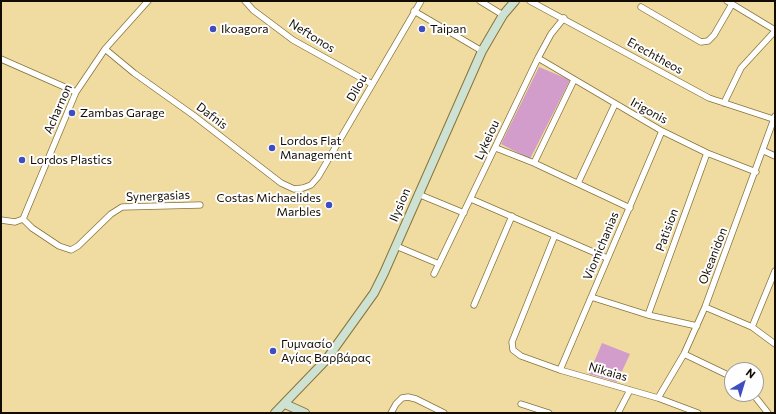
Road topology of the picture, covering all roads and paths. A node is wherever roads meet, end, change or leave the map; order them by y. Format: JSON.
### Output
{"nodes":[{"id":1,"x":148,"y":1,"type":"edge"},
{"id":2,"x":245,"y":1,"type":"edge"},
{"id":3,"x":420,"y":1,"type":"edge"},
{"id":4,"x":480,"y":1,"type":"edge"},
{"id":5,"x":515,"y":1,"type":"edge"},
{"id":6,"x":530,"y":1,"type":"edge"},
{"id":7,"x":730,"y":2,"type":"edge"},
{"id":8,"x":641,"y":7,"type":"dead end"},
{"id":9,"x":414,"y":11,"type":"junction"},
{"id":10,"x":503,"y":15,"type":"junction"},
{"id":11,"x":564,"y":18,"type":"junction"},
{"id":12,"x":775,"y":30,"type":"edge"},
{"id":13,"x":105,"y":49,"type":"junction"},
{"id":14,"x":482,"y":51,"type":"junction"},
{"id":15,"x":538,"y":58,"type":"junction"},
{"id":16,"x":1,"y":59,"type":"edge"},
{"id":17,"x":574,"y":80,"type":"junction"},
{"id":18,"x":372,"y":84,"type":"junction"},
{"id":19,"x":76,"y":92,"type":"junction"},
{"id":20,"x":724,"y":103,"type":"junction"},
{"id":21,"x":615,"y":104,"type":"junction"},
{"id":22,"x":774,"y":118,"type":"edge"},
{"id":23,"x":662,"y":131,"type":"junction"},
{"id":24,"x":496,"y":148,"type":"junction"},
{"id":25,"x":764,"y":151,"type":"junction"},
{"id":26,"x":707,"y":152,"type":"junction"},
{"id":27,"x":775,"y":156,"type":"edge"},
{"id":28,"x":534,"y":163,"type":"junction"},
{"id":29,"x":756,"y":172,"type":"junction"},
{"id":30,"x":578,"y":183,"type":"junction"},
{"id":31,"x":310,"y":185,"type":"joint"},
{"id":32,"x":418,"y":194,"type":"junction"},
{"id":33,"x":471,"y":198,"type":"junction"},
{"id":34,"x":200,"y":206,"type":"dead end"},
{"id":35,"x":630,"y":208,"type":"junction"},
{"id":36,"x":464,"y":213,"type":"junction"},
{"id":37,"x":512,"y":216,"type":"junction"},
{"id":38,"x":23,"y":219,"type":"junction"},
{"id":39,"x":1,"y":220,"type":"edge"},
{"id":40,"x":555,"y":235,"type":"junction"},
{"id":41,"x":396,"y":246,"type":"junction"},
{"id":42,"x":607,"y":258,"type":"junction"},
{"id":43,"x":439,"y":264,"type":"junction"},
{"id":44,"x":775,"y":271,"type":"edge"},
{"id":45,"x":434,"y":274,"type":"dead end"},
{"id":46,"x":591,"y":297,"type":"junction"},
{"id":47,"x":474,"y":305,"type":"dead end"},
{"id":48,"x":705,"y":307,"type":"junction"},
{"id":49,"x":648,"y":315,"type":"junction"},
{"id":50,"x":697,"y":326,"type":"junction"},
{"id":51,"x":752,"y":327,"type":"junction"},
{"id":52,"x":775,"y":344,"type":"edge"},
{"id":53,"x":684,"y":354,"type":"junction"},
{"id":54,"x":560,"y":370,"type":"junction"},
{"id":55,"x":724,"y":373,"type":"edge"},
{"id":56,"x":630,"y":390,"type":"junction"},
{"id":57,"x":658,"y":398,"type":"junction"},
{"id":58,"x":759,"y":402,"type":"edge"},
{"id":59,"x":285,"y":404,"type":"junction"},
{"id":60,"x":521,"y":404,"type":"dead end"},
{"id":61,"x":275,"y":413,"type":"edge"},
{"id":62,"x":305,"y":413,"type":"edge"},
{"id":63,"x":391,"y":413,"type":"edge"},
{"id":64,"x":444,"y":413,"type":"edge"},
{"id":65,"x":549,"y":413,"type":"edge"},
{"id":66,"x":618,"y":413,"type":"edge"},
{"id":67,"x":698,"y":413,"type":"edge"},
{"id":68,"x":768,"y":413,"type":"edge"}],
"edges":[{"from":1,"to":13,"type":"street","name":"Acharnon"},
{"from":2,"to":18,"type":"street","name":"Neftonos"},
{"from":3,"to":9,"type":"street","name":"Dilou"},
{"from":4,"to":10,"type":"street"},
{"from":5,"to":10,"type":"street","name":"Ilysion"},
{"from":6,"to":11,"type":"street","name":"Erechtheos"},
{"from":7,"to":8,"type":"street"},
{"from":7,"to":12,"type":"street"},
{"from":9,"to":14,"type":"street"},
{"from":9,"to":18,"type":"street","name":"Dilou"},
{"from":10,"to":14,"type":"street","name":"Ilysion"},
{"from":11,"to":15,"type":"street","name":"Lykeiou"},
{"from":11,"to":20,"type":"street","name":"Erechtheos"},
{"from":12,"to":20,"type":"street"},
{"from":13,"to":19,"type":"street","name":"Acharnon"},
{"from":13,"to":31,"type":"street","name":"Dafnis"},
{"from":14,"to":32,"type":"street","name":"Ilysion"},
{"from":15,"to":17,"type":"street","name":"Irigonis"},
{"from":15,"to":24,"type":"street","name":"Lykeiou"},
{"from":16,"to":19,"type":"street"},
{"from":17,"to":21,"type":"street","name":"Irigonis"},
{"from":17,"to":28,"type":"street"},
{"from":18,"to":31,"type":"street","name":"Dilou"},
{"from":19,"to":38,"type":"street","name":"Acharnon"},
{"from":20,"to":22,"type":"street","name":"Erechtheos"},
{"from":21,"to":23,"type":"street","name":"Irigonis"},
{"from":21,"to":30,"type":"street"},
{"from":22,"to":25,"type":"street","name":"Okeanidon"},
{"from":23,"to":26,"type":"street","name":"Irigonis"},
{"from":23,"to":35,"type":"street","name":"Viomichanias"},
{"from":24,"to":28,"type":"street"},
{"from":24,"to":33,"type":"street","name":"Lykeiou"},
{"from":25,"to":27,"type":"street"},
{"from":25,"to":29,"type":"street","name":"Okeanidon"},
{"from":26,"to":29,"type":"street","name":"Irigonis"},
{"from":26,"to":49,"type":"street","name":"Patision"},
{"from":28,"to":30,"type":"street"},
{"from":29,"to":48,"type":"street","name":"Okeanidon"},
{"from":30,"to":35,"type":"street"},
{"from":32,"to":36,"type":"street"},
{"from":32,"to":41,"type":"street","name":"Ilysion"},
{"from":33,"to":36,"type":"street","name":"Lykeiou"},
{"from":33,"to":37,"type":"street"},
{"from":34,"to":38,"type":"street","name":"Synergasias"},
{"from":35,"to":42,"type":"street","name":"Viomichanias"},
{"from":36,"to":43,"type":"street","name":"Lykeiou"},
{"from":37,"to":40,"type":"street"},
{"from":37,"to":47,"type":"street"},
{"from":38,"to":39,"type":"street"},
{"from":40,"to":42,"type":"street"},
{"from":40,"to":54,"type":"street","name":"Nikaias"},
{"from":41,"to":43,"type":"street"},
{"from":41,"to":59,"type":"street","name":"Ilysion"},
{"from":42,"to":46,"type":"street","name":"Viomichanias"},
{"from":43,"to":45,"type":"street","name":"Lykeiou"},
{"from":44,"to":51,"type":"street"},
{"from":46,"to":49,"type":"street"},
{"from":46,"to":54,"type":"street","name":"Viomichanias"},
{"from":48,"to":50,"type":"street","name":"Okeanidon"},
{"from":48,"to":51,"type":"street"},
{"from":49,"to":50,"type":"street"},
{"from":50,"to":53,"type":"street","name":"Okeanidon"},
{"from":51,"to":52,"type":"street"},
{"from":53,"to":55,"type":"street"},
{"from":53,"to":57,"type":"street","name":"Okeanidon"},
{"from":54,"to":56,"type":"street","name":"Nikaias"},
{"from":56,"to":57,"type":"street","name":"Nikaias"},
{"from":56,"to":66,"type":"street"},
{"from":57,"to":67,"type":"street","name":"Nikaias"},
{"from":58,"to":68,"type":"street"},
{"from":59,"to":61,"type":"street","name":"Ilysion"},
{"from":59,"to":62,"type":"street"},
{"from":60,"to":65,"type":"street"},
{"from":63,"to":64,"type":"street"}]}
